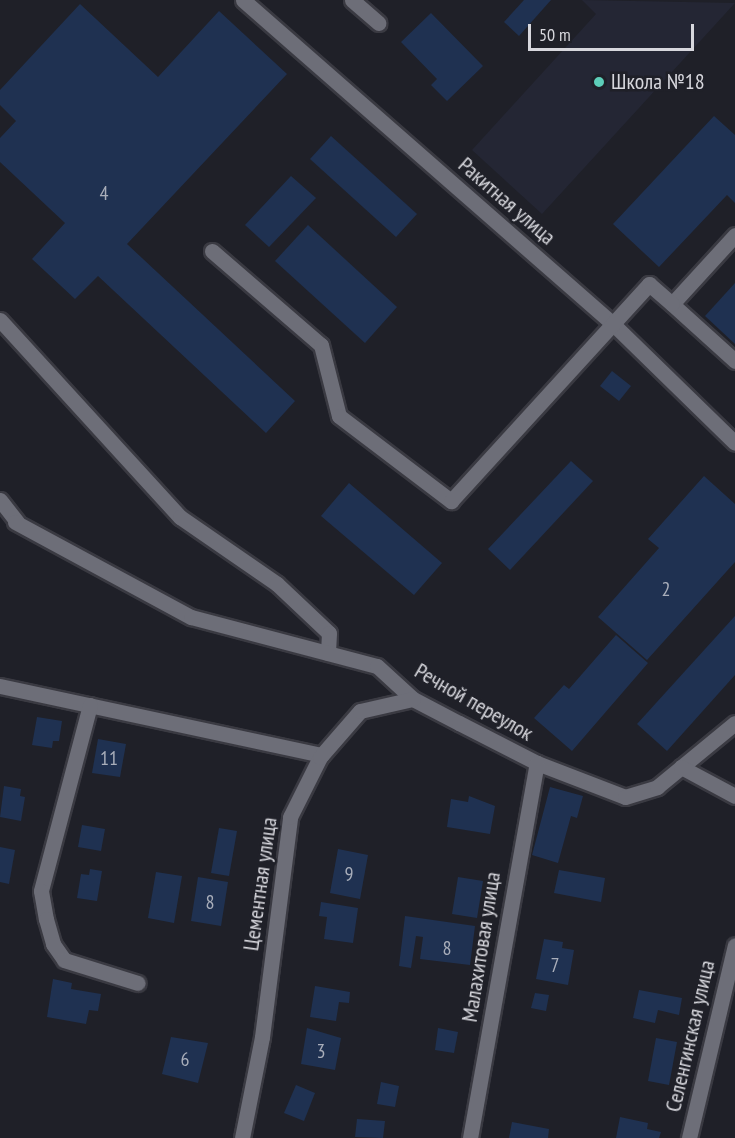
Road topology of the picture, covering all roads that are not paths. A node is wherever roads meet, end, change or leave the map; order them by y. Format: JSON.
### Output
{"nodes":[{"id":1,"x":243,"y":0,"type":"edge"},
{"id":2,"x":352,"y":0,"type":"edge"},
{"id":3,"x":378,"y":23,"type":"dead end"},
{"id":4,"x":735,"y":235,"type":"edge"},
{"id":5,"x":212,"y":251,"type":"dead end"},
{"id":6,"x":672,"y":304,"type":"junction"},
{"id":7,"x":0,"y":320,"type":"edge"},
{"id":8,"x":613,"y":324,"type":"junction"},
{"id":9,"x":735,"y":361,"type":"edge"},
{"id":10,"x":735,"y":443,"type":"edge"},
{"id":11,"x":0,"y":500,"type":"edge"},
{"id":12,"x":328,"y":653,"type":"junction"},
{"id":13,"x":0,"y":687,"type":"edge"},
{"id":14,"x":413,"y":699,"type":"junction"},
{"id":15,"x":90,"y":705,"type":"junction"},
{"id":16,"x":735,"y":723,"type":"edge"},
{"id":17,"x":322,"y":755,"type":"junction"},
{"id":18,"x":537,"y":763,"type":"junction"},
{"id":19,"x":681,"y":767,"type":"junction"},
{"id":20,"x":735,"y":796,"type":"edge"},
{"id":21,"x":735,"y":945,"type":"edge"},
{"id":22,"x":138,"y":983,"type":"dead end"},
{"id":23,"x":242,"y":1138,"type":"edge"},
{"id":24,"x":470,"y":1138,"type":"edge"},
{"id":25,"x":689,"y":1138,"type":"edge"}],
"edges":[{"from":1,"to":8,"type":"street","name":"Ракитная улица"},
{"from":2,"to":3,"type":"street"},
{"from":4,"to":6,"type":"street"},
{"from":5,"to":8,"type":"street"},
{"from":6,"to":8,"type":"street"},
{"from":6,"to":9,"type":"street"},
{"from":7,"to":12,"type":"street"},
{"from":8,"to":10,"type":"street","name":"Ракитная улица"},
{"from":11,"to":12,"type":"street","name":"Речной переулок"},
{"from":12,"to":14,"type":"street","name":"Речной переулок"},
{"from":13,"to":15,"type":"street"},
{"from":14,"to":17,"type":"street","name":"Цементная улица"},
{"from":14,"to":18,"type":"street","name":"Речной переулок"},
{"from":15,"to":17,"type":"street"},
{"from":15,"to":22,"type":"street"},
{"from":16,"to":19,"type":"street","name":"Речной переулок"},
{"from":17,"to":23,"type":"street","name":"Цементная улица"},
{"from":18,"to":19,"type":"street","name":"Речной переулок"},
{"from":18,"to":24,"type":"street","name":"Малахитовая улица"},
{"from":19,"to":20,"type":"street"},
{"from":21,"to":25,"type":"street","name":"Селенгинская улица"}]}
